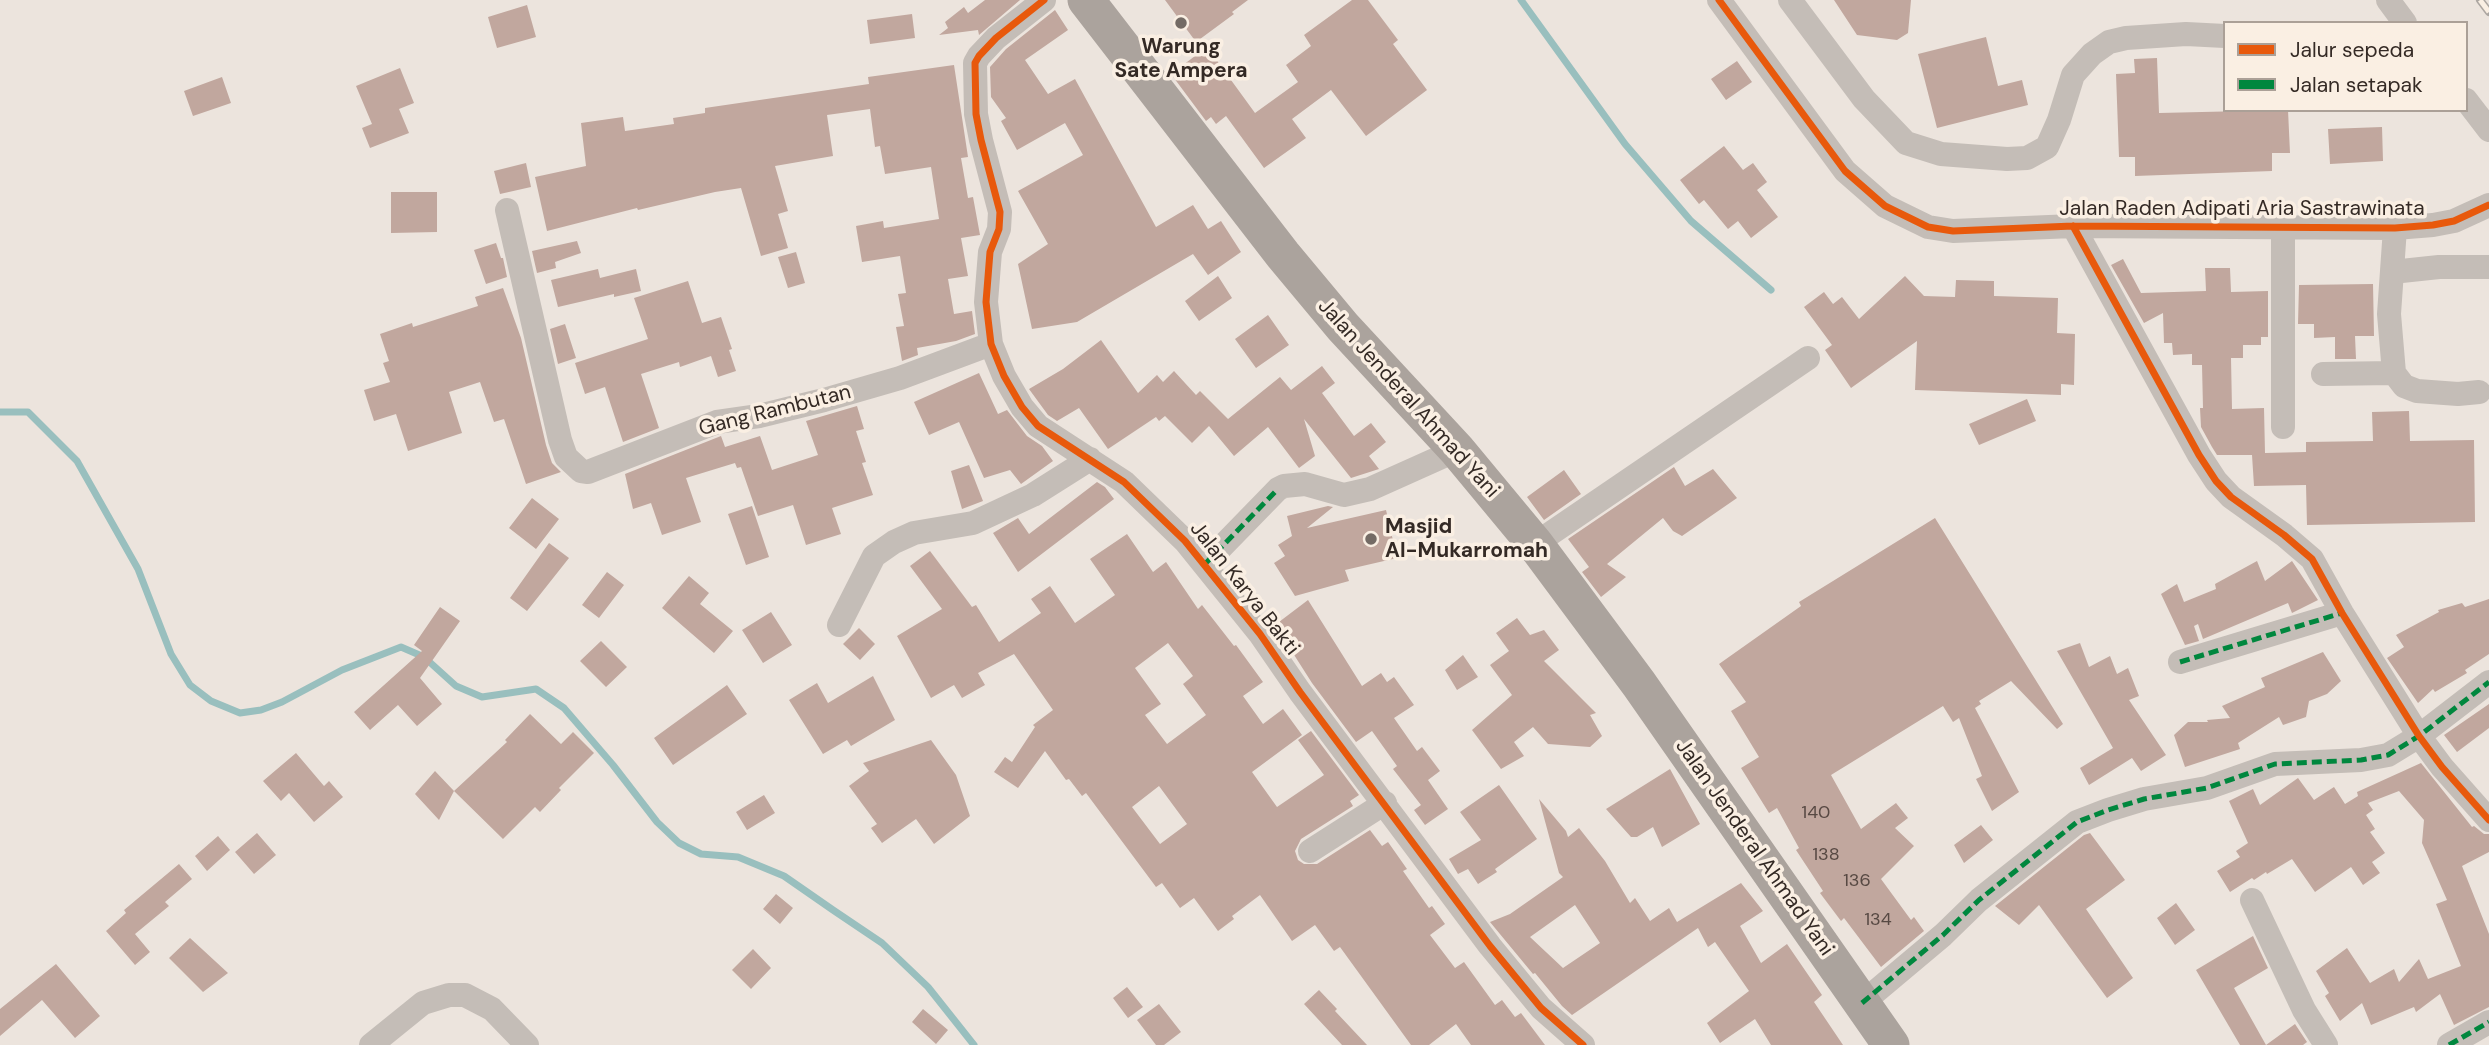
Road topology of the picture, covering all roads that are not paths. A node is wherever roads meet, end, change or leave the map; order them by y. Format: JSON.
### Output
{"nodes":[{"id":1,"x":1044,"y":0,"type":"edge"},
{"id":2,"x":1086,"y":0,"type":"edge"},
{"id":3,"x":1719,"y":0,"type":"edge"},
{"id":4,"x":1790,"y":0,"type":"edge"},
{"id":5,"x":2388,"y":0,"type":"edge"},
{"id":6,"x":2404,"y":21,"type":"edge"},
{"id":7,"x":2223,"y":36,"type":"edge"},
{"id":8,"x":2468,"y":103,"type":"edge"},
{"id":9,"x":2489,"y":130,"type":"edge"},
{"id":10,"x":2489,"y":205,"type":"edge"},
{"id":11,"x":507,"y":210,"type":"dead end"},
{"id":12,"x":2073,"y":226,"type":"junction"},
{"id":13,"x":2283,"y":228,"type":"junction"},
{"id":14,"x":2395,"y":228,"type":"junction"},
{"id":15,"x":2489,"y":267,"type":"edge"},
{"id":16,"x":2392,"y":272,"type":"junction"},
{"id":17,"x":991,"y":344,"type":"junction"},
{"id":18,"x":1808,"y":358,"type":"dead end"},
{"id":19,"x":2394,"y":373,"type":"junction"},
{"id":20,"x":2323,"y":374,"type":"dead end"},
{"id":21,"x":2479,"y":392,"type":"dead end"},
{"id":22,"x":2283,"y":427,"type":"dead end"},
{"id":23,"x":1457,"y":450,"type":"junction"},
{"id":24,"x":1090,"y":459,"type":"junction"},
{"id":25,"x":1535,"y":544,"type":"junction"},
{"id":26,"x":1205,"y":564,"type":"junction"},
{"id":27,"x":2342,"y":613,"type":"junction"},
{"id":28,"x":839,"y":625,"type":"dead end"},
{"id":29,"x":2180,"y":662,"type":"dead end"},
{"id":30,"x":2489,"y":682,"type":"edge"},
{"id":31,"x":2419,"y":736,"type":"junction"},
{"id":32,"x":1385,"y":803,"type":"junction"},
{"id":33,"x":2489,"y":820,"type":"edge"},
{"id":34,"x":1310,"y":850,"type":"dead end"},
{"id":35,"x":2252,"y":900,"type":"dead end"},
{"id":36,"x":1862,"y":1003,"type":"junction"},
{"id":37,"x":2489,"y":1022,"type":"edge"},
{"id":38,"x":371,"y":1045,"type":"edge"},
{"id":39,"x":527,"y":1045,"type":"edge"},
{"id":40,"x":1583,"y":1045,"type":"edge"},
{"id":41,"x":1891,"y":1045,"type":"edge"},
{"id":42,"x":2326,"y":1045,"type":"edge"},
{"id":43,"x":2449,"y":1045,"type":"edge"}],
"edges":[{"from":1,"to":17,"type":"street","name":"Jalan Karya Bakti"},
{"from":2,"to":23,"type":"highway","name":"Jalan Jenderal Ahmad Yani"},
{"from":3,"to":12,"type":"street","name":"Jalan Raden Adipati Aria Sastrawinata"},
{"from":4,"to":7,"type":"street"},
{"from":5,"to":6,"type":"street"},
{"from":8,"to":9,"type":"street"},
{"from":10,"to":14,"type":"street","name":"Jalan Raden Adipati Aria Sastrawinata"},
{"from":11,"to":17,"type":"street","name":"Gang Rambutan"},
{"from":12,"to":13,"type":"street","name":"Jalan Raden Adipati Aria Sastrawinata"},
{"from":12,"to":27,"type":"street"},
{"from":13,"to":14,"type":"street","name":"Jalan Raden Adipati Aria Sastrawinata"},
{"from":13,"to":22,"type":"street"},
{"from":14,"to":16,"type":"street"},
{"from":15,"to":16,"type":"street"},
{"from":16,"to":19,"type":"street"},
{"from":17,"to":24,"type":"street","name":"Jalan Karya Bakti"},
{"from":18,"to":25,"type":"street"},
{"from":19,"to":20,"type":"street"},
{"from":19,"to":21,"type":"street"},
{"from":23,"to":25,"type":"highway","name":"Jalan Jenderal Ahmad Yani"},
{"from":23,"to":26,"type":"street"},
{"from":24,"to":26,"type":"street","name":"Jalan Karya Bakti"},
{"from":24,"to":28,"type":"street"},
{"from":25,"to":36,"type":"highway","name":"Jalan Jenderal Ahmad Yani"},
{"from":26,"to":32,"type":"street","name":"Jalan Karya Bakti"},
{"from":27,"to":29,"type":"street"},
{"from":27,"to":31,"type":"street"},
{"from":30,"to":31,"type":"street"},
{"from":31,"to":33,"type":"street"},
{"from":31,"to":36,"type":"street"},
{"from":32,"to":34,"type":"street"},
{"from":32,"to":40,"type":"street","name":"Jalan Karya Bakti"},
{"from":35,"to":42,"type":"street"},
{"from":36,"to":41,"type":"highway","name":"Jalan Jenderal Ahmad Yani"},
{"from":37,"to":43,"type":"street"},
{"from":38,"to":39,"type":"street"}]}
